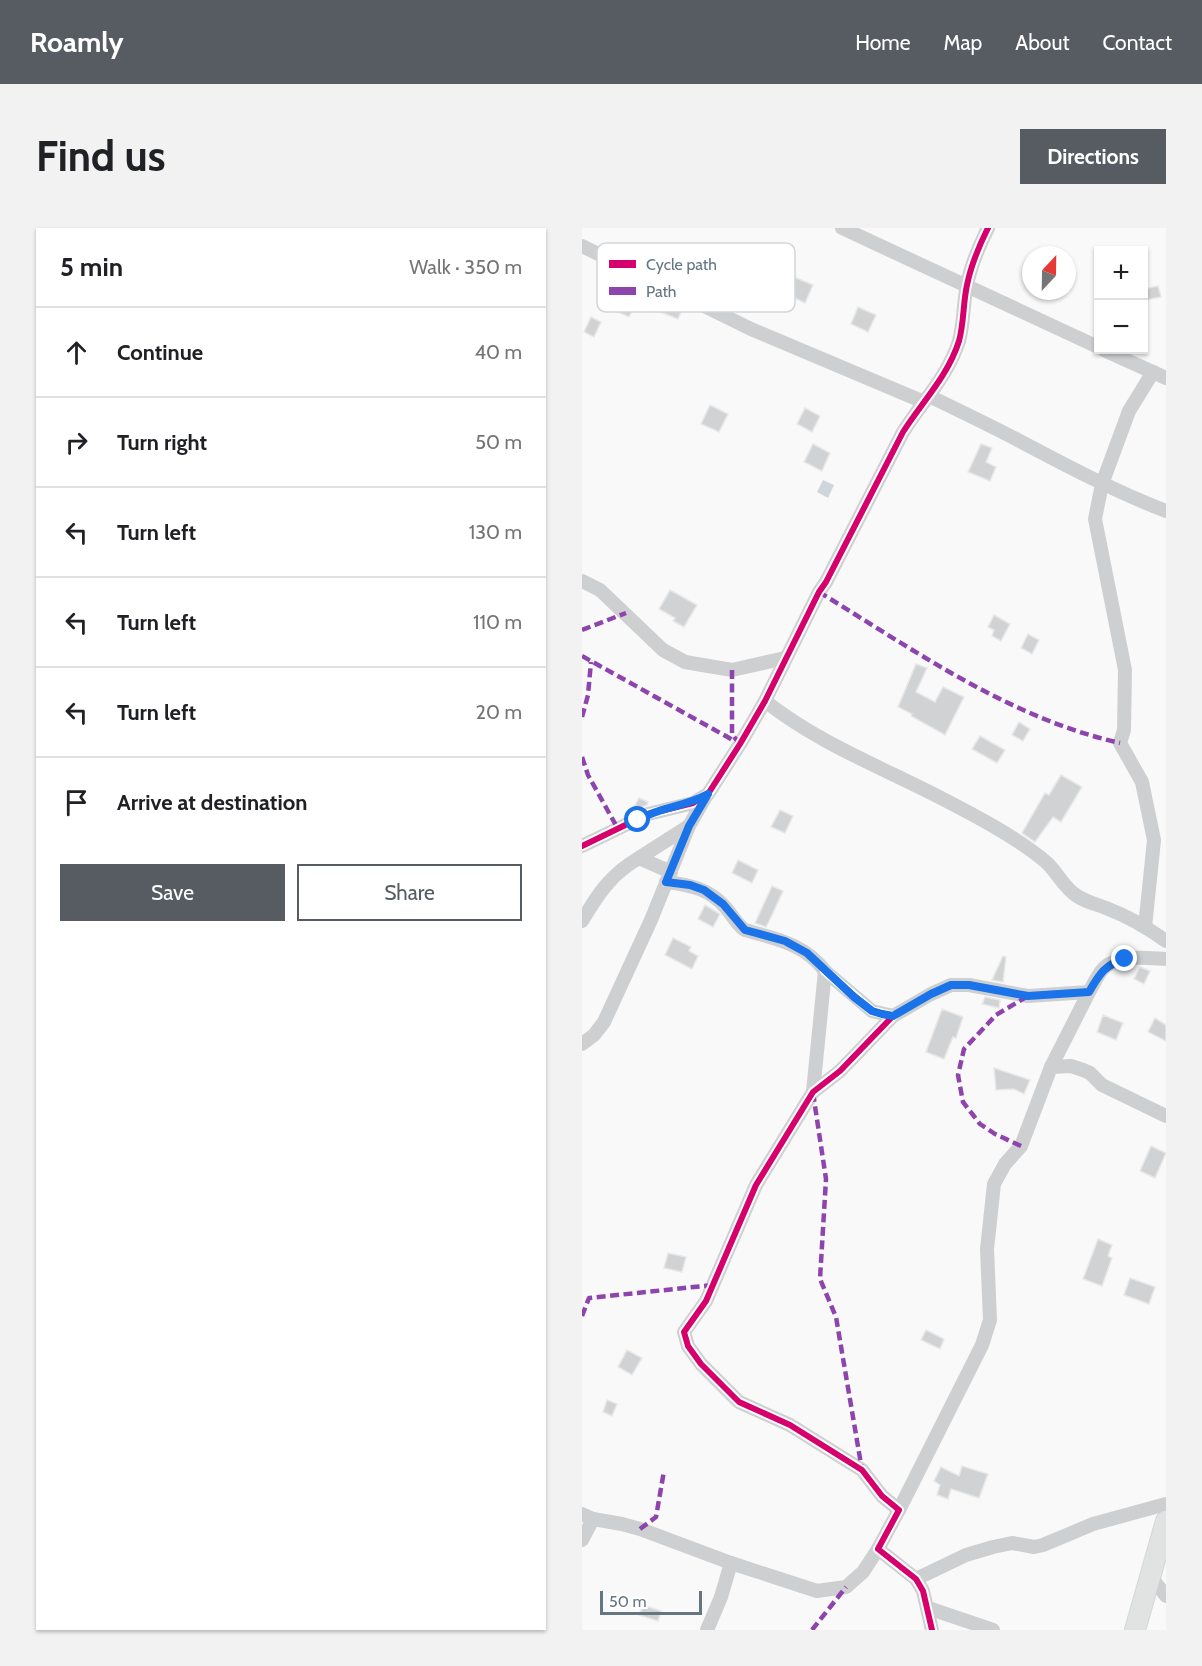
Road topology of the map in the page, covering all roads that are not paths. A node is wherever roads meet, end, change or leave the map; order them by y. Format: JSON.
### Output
{"nodes":[{"id":1,"x":842,"y":228,"type":"edge"},
{"id":2,"x":988,"y":228,"type":"edge"},
{"id":3,"x":582,"y":246,"type":"edge"},
{"id":4,"x":597,"y":253,"type":"edge"},
{"id":5,"x":967,"y":286,"type":"junction"},
{"id":6,"x":716,"y":312,"type":"edge"},
{"id":7,"x":1094,"y":345,"type":"edge"},
{"id":8,"x":1113,"y":354,"type":"edge"},
{"id":9,"x":1153,"y":372,"type":"junction"},
{"id":10,"x":1166,"y":378,"type":"edge"},
{"id":11,"x":926,"y":399,"type":"junction"},
{"id":12,"x":1102,"y":484,"type":"junction"},
{"id":13,"x":1166,"y":511,"type":"edge"},
{"id":14,"x":582,"y":581,"type":"edge"},
{"id":15,"x":785,"y":658,"type":"junction"},
{"id":16,"x":765,"y":701,"type":"junction"},
{"id":17,"x":708,"y":794,"type":"junction"},
{"id":18,"x":689,"y":826,"type":"junction"},
{"id":19,"x":582,"y":846,"type":"edge"},
{"id":20,"x":639,"y":858,"type":"junction"},
{"id":21,"x":669,"y":877,"type":"junction"},
{"id":22,"x":582,"y":921,"type":"edge"},
{"id":23,"x":1145,"y":927,"type":"junction"},
{"id":24,"x":1166,"y":941,"type":"edge"},
{"id":25,"x":1166,"y":959,"type":"edge"},
{"id":26,"x":825,"y":971,"type":"junction"},
{"id":27,"x":1089,"y":992,"type":"junction"},
{"id":28,"x":893,"y":1016,"type":"junction"},
{"id":29,"x":582,"y":1044,"type":"edge"},
{"id":30,"x":1051,"y":1067,"type":"junction"},
{"id":31,"x":813,"y":1092,"type":"junction"},
{"id":32,"x":1166,"y":1116,"type":"edge"},
{"id":33,"x":1166,"y":1504,"type":"edge"},
{"id":34,"x":899,"y":1510,"type":"junction"},
{"id":35,"x":588,"y":1516,"type":"edge"},
{"id":36,"x":1166,"y":1521,"type":"edge"},
{"id":37,"x":582,"y":1540,"type":"edge"},
{"id":38,"x":878,"y":1549,"type":"junction"},
{"id":39,"x":731,"y":1563,"type":"junction"},
{"id":40,"x":1151,"y":1577,"type":"junction"},
{"id":41,"x":916,"y":1579,"type":"junction"},
{"id":42,"x":1166,"y":1596,"type":"edge"},
{"id":43,"x":928,"y":1608,"type":"junction"},
{"id":44,"x":707,"y":1630,"type":"edge"},
{"id":45,"x":932,"y":1630,"type":"edge"},
{"id":46,"x":993,"y":1630,"type":"edge"},
{"id":47,"x":1135,"y":1630,"type":"edge"}],
"edges":[{"from":1,"to":5,"type":"street"},
{"from":2,"to":5,"type":"street"},
{"from":3,"to":4,"type":"street"},
{"from":5,"to":7,"type":"street"},
{"from":5,"to":11,"type":"street"},
{"from":6,"to":11,"type":"street"},
{"from":8,"to":9,"type":"street"},
{"from":9,"to":10,"type":"street"},
{"from":9,"to":12,"type":"street"},
{"from":11,"to":12,"type":"street"},
{"from":11,"to":15,"type":"street"},
{"from":12,"to":13,"type":"street"},
{"from":12,"to":23,"type":"street"},
{"from":14,"to":15,"type":"street"},
{"from":15,"to":16,"type":"street"},
{"from":16,"to":17,"type":"street"},
{"from":16,"to":23,"type":"street"},
{"from":17,"to":18,"type":"street"},
{"from":17,"to":19,"type":"street"},
{"from":18,"to":20,"type":"street"},
{"from":18,"to":21,"type":"street"},
{"from":20,"to":21,"type":"street"},
{"from":20,"to":22,"type":"street"},
{"from":21,"to":26,"type":"street"},
{"from":21,"to":29,"type":"street"},
{"from":23,"to":24,"type":"street"},
{"from":25,"to":27,"type":"street"},
{"from":26,"to":28,"type":"street"},
{"from":26,"to":31,"type":"street"},
{"from":27,"to":28,"type":"street"},
{"from":27,"to":30,"type":"street"},
{"from":28,"to":31,"type":"street"},
{"from":30,"to":32,"type":"street"},
{"from":30,"to":34,"type":"street"},
{"from":31,"to":34,"type":"street"},
{"from":33,"to":41,"type":"street"},
{"from":34,"to":38,"type":"street"},
{"from":35,"to":37,"type":"street"},
{"from":35,"to":39,"type":"street"},
{"from":36,"to":40,"type":"street"},
{"from":38,"to":39,"type":"street"},
{"from":38,"to":41,"type":"street"},
{"from":39,"to":44,"type":"street"},
{"from":40,"to":42,"type":"street"},
{"from":40,"to":47,"type":"street"},
{"from":41,"to":43,"type":"street"},
{"from":43,"to":45,"type":"street"},
{"from":43,"to":46,"type":"street"}]}
